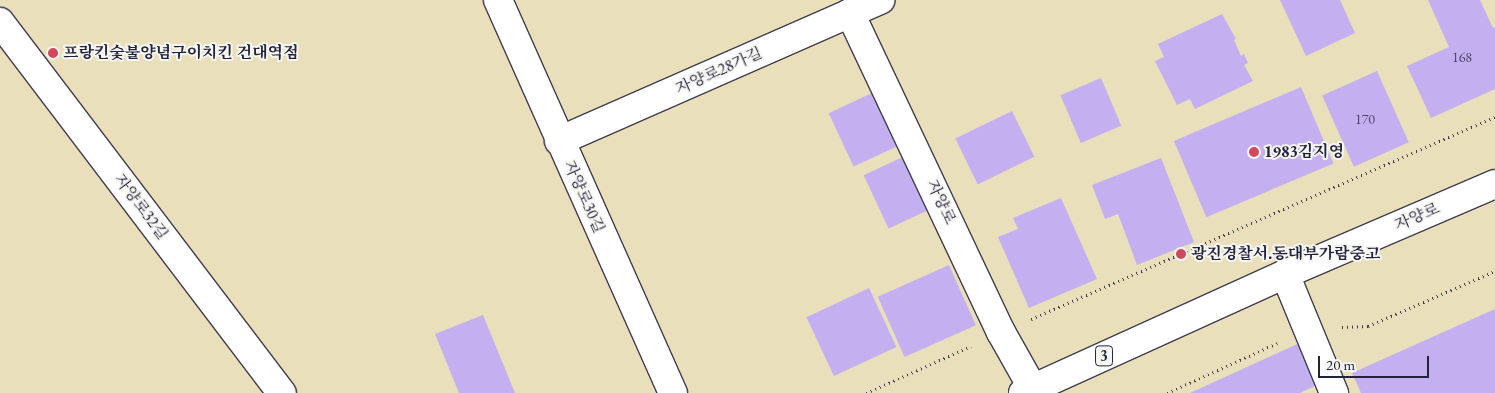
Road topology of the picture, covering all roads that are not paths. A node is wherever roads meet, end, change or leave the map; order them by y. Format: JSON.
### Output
{"nodes":[{"id":1,"x":498,"y":0,"type":"edge"},
{"id":2,"x":880,"y":0,"type":"edge"},
{"id":3,"x":850,"y":13,"type":"junction"},
{"id":4,"x":0,"y":22,"type":"edge"},
{"id":5,"x":559,"y":141,"type":"junction"},
{"id":6,"x":1495,"y":184,"type":"edge"},
{"id":7,"x":1285,"y":274,"type":"junction"},
{"id":8,"x":1028,"y":391,"type":"edge"},
{"id":9,"x":282,"y":393,"type":"edge"},
{"id":10,"x":673,"y":393,"type":"edge"},
{"id":11,"x":1334,"y":393,"type":"edge"}],
"edges":[{"from":1,"to":5,"type":"street","name":"자양로30길"},
{"from":2,"to":3,"type":"street","name":"자양로28가길"},
{"from":3,"to":5,"type":"street","name":"자양로28가길"},
{"from":3,"to":8,"type":"street","name":"자양로"},
{"from":4,"to":9,"type":"street","name":"자양로32길"},
{"from":5,"to":10,"type":"street","name":"자양로30길"},
{"from":6,"to":7,"type":"street","name":"자양로","number":"3"},
{"from":7,"to":8,"type":"street","name":"자양로","number":"3"},
{"from":7,"to":11,"type":"street"}]}
